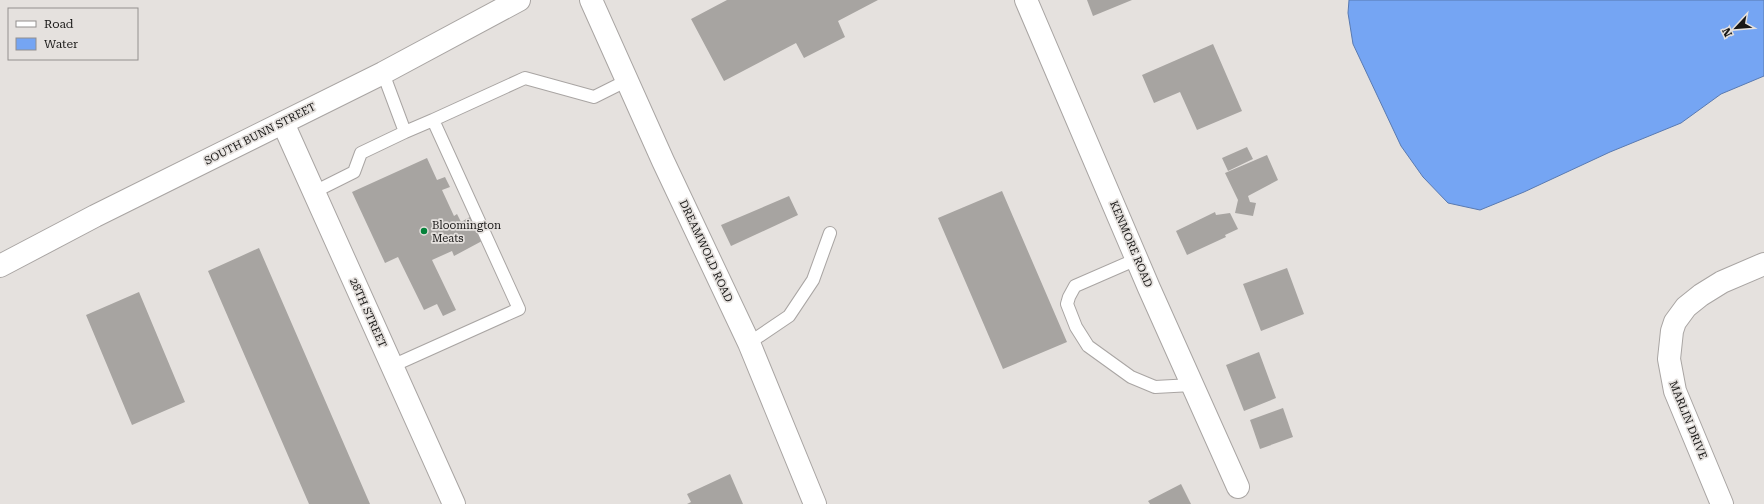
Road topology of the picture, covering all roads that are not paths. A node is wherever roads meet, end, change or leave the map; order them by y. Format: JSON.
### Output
{"nodes":[{"id":1,"x":519,"y":0,"type":"edge"},
{"id":2,"x":591,"y":0,"type":"edge"},
{"id":3,"x":1026,"y":0,"type":"edge"},
{"id":4,"x":383,"y":73,"type":"junction"},
{"id":5,"x":628,"y":80,"type":"junction"},
{"id":6,"x":433,"y":120,"type":"junction"},
{"id":7,"x":283,"y":123,"type":"junction"},
{"id":8,"x":405,"y":132,"type":"junction"},
{"id":9,"x":314,"y":192,"type":"junction"},
{"id":10,"x":830,"y":233,"type":"dead end"},
{"id":11,"x":1137,"y":259,"type":"junction"},
{"id":12,"x":1764,"y":264,"type":"edge"},
{"id":13,"x":0,"y":266,"type":"edge"},
{"id":14,"x":749,"y":343,"type":"junction"},
{"id":15,"x":392,"y":366,"type":"junction"},
{"id":16,"x":1192,"y":385,"type":"junction"},
{"id":17,"x":1238,"y":487,"type":"dead end"},
{"id":18,"x":454,"y":504,"type":"edge"},
{"id":19,"x":815,"y":504,"type":"edge"},
{"id":20,"x":1722,"y":504,"type":"edge"}],
"edges":[{"from":1,"to":4,"type":"street","name":"SOUTH BUNN STREET"},
{"from":2,"to":5,"type":"street","name":"DREAMWOLD ROAD"},
{"from":3,"to":11,"type":"street","name":"KENMORE ROAD"},
{"from":4,"to":7,"type":"street","name":"SOUTH BUNN STREET"},
{"from":4,"to":8,"type":"lane"},
{"from":5,"to":6,"type":"lane"},
{"from":5,"to":14,"type":"street","name":"DREAMWOLD ROAD"},
{"from":6,"to":8,"type":"lane"},
{"from":6,"to":15,"type":"lane"},
{"from":7,"to":9,"type":"street","name":"28TH STREET"},
{"from":7,"to":13,"type":"street","name":"SOUTH BUNN STREET"},
{"from":8,"to":9,"type":"lane"},
{"from":9,"to":15,"type":"street","name":"28TH STREET"},
{"from":10,"to":14,"type":"lane"},
{"from":11,"to":16,"type":"street","name":"KENMORE ROAD"},
{"from":11,"to":16,"type":"lane"},
{"from":12,"to":20,"type":"street","name":"MARLIN DRIVE"},
{"from":14,"to":19,"type":"street","name":"DREAMWOLD ROAD"},
{"from":15,"to":18,"type":"street","name":"28TH STREET"},
{"from":16,"to":17,"type":"street","name":"KENMORE ROAD"}]}
